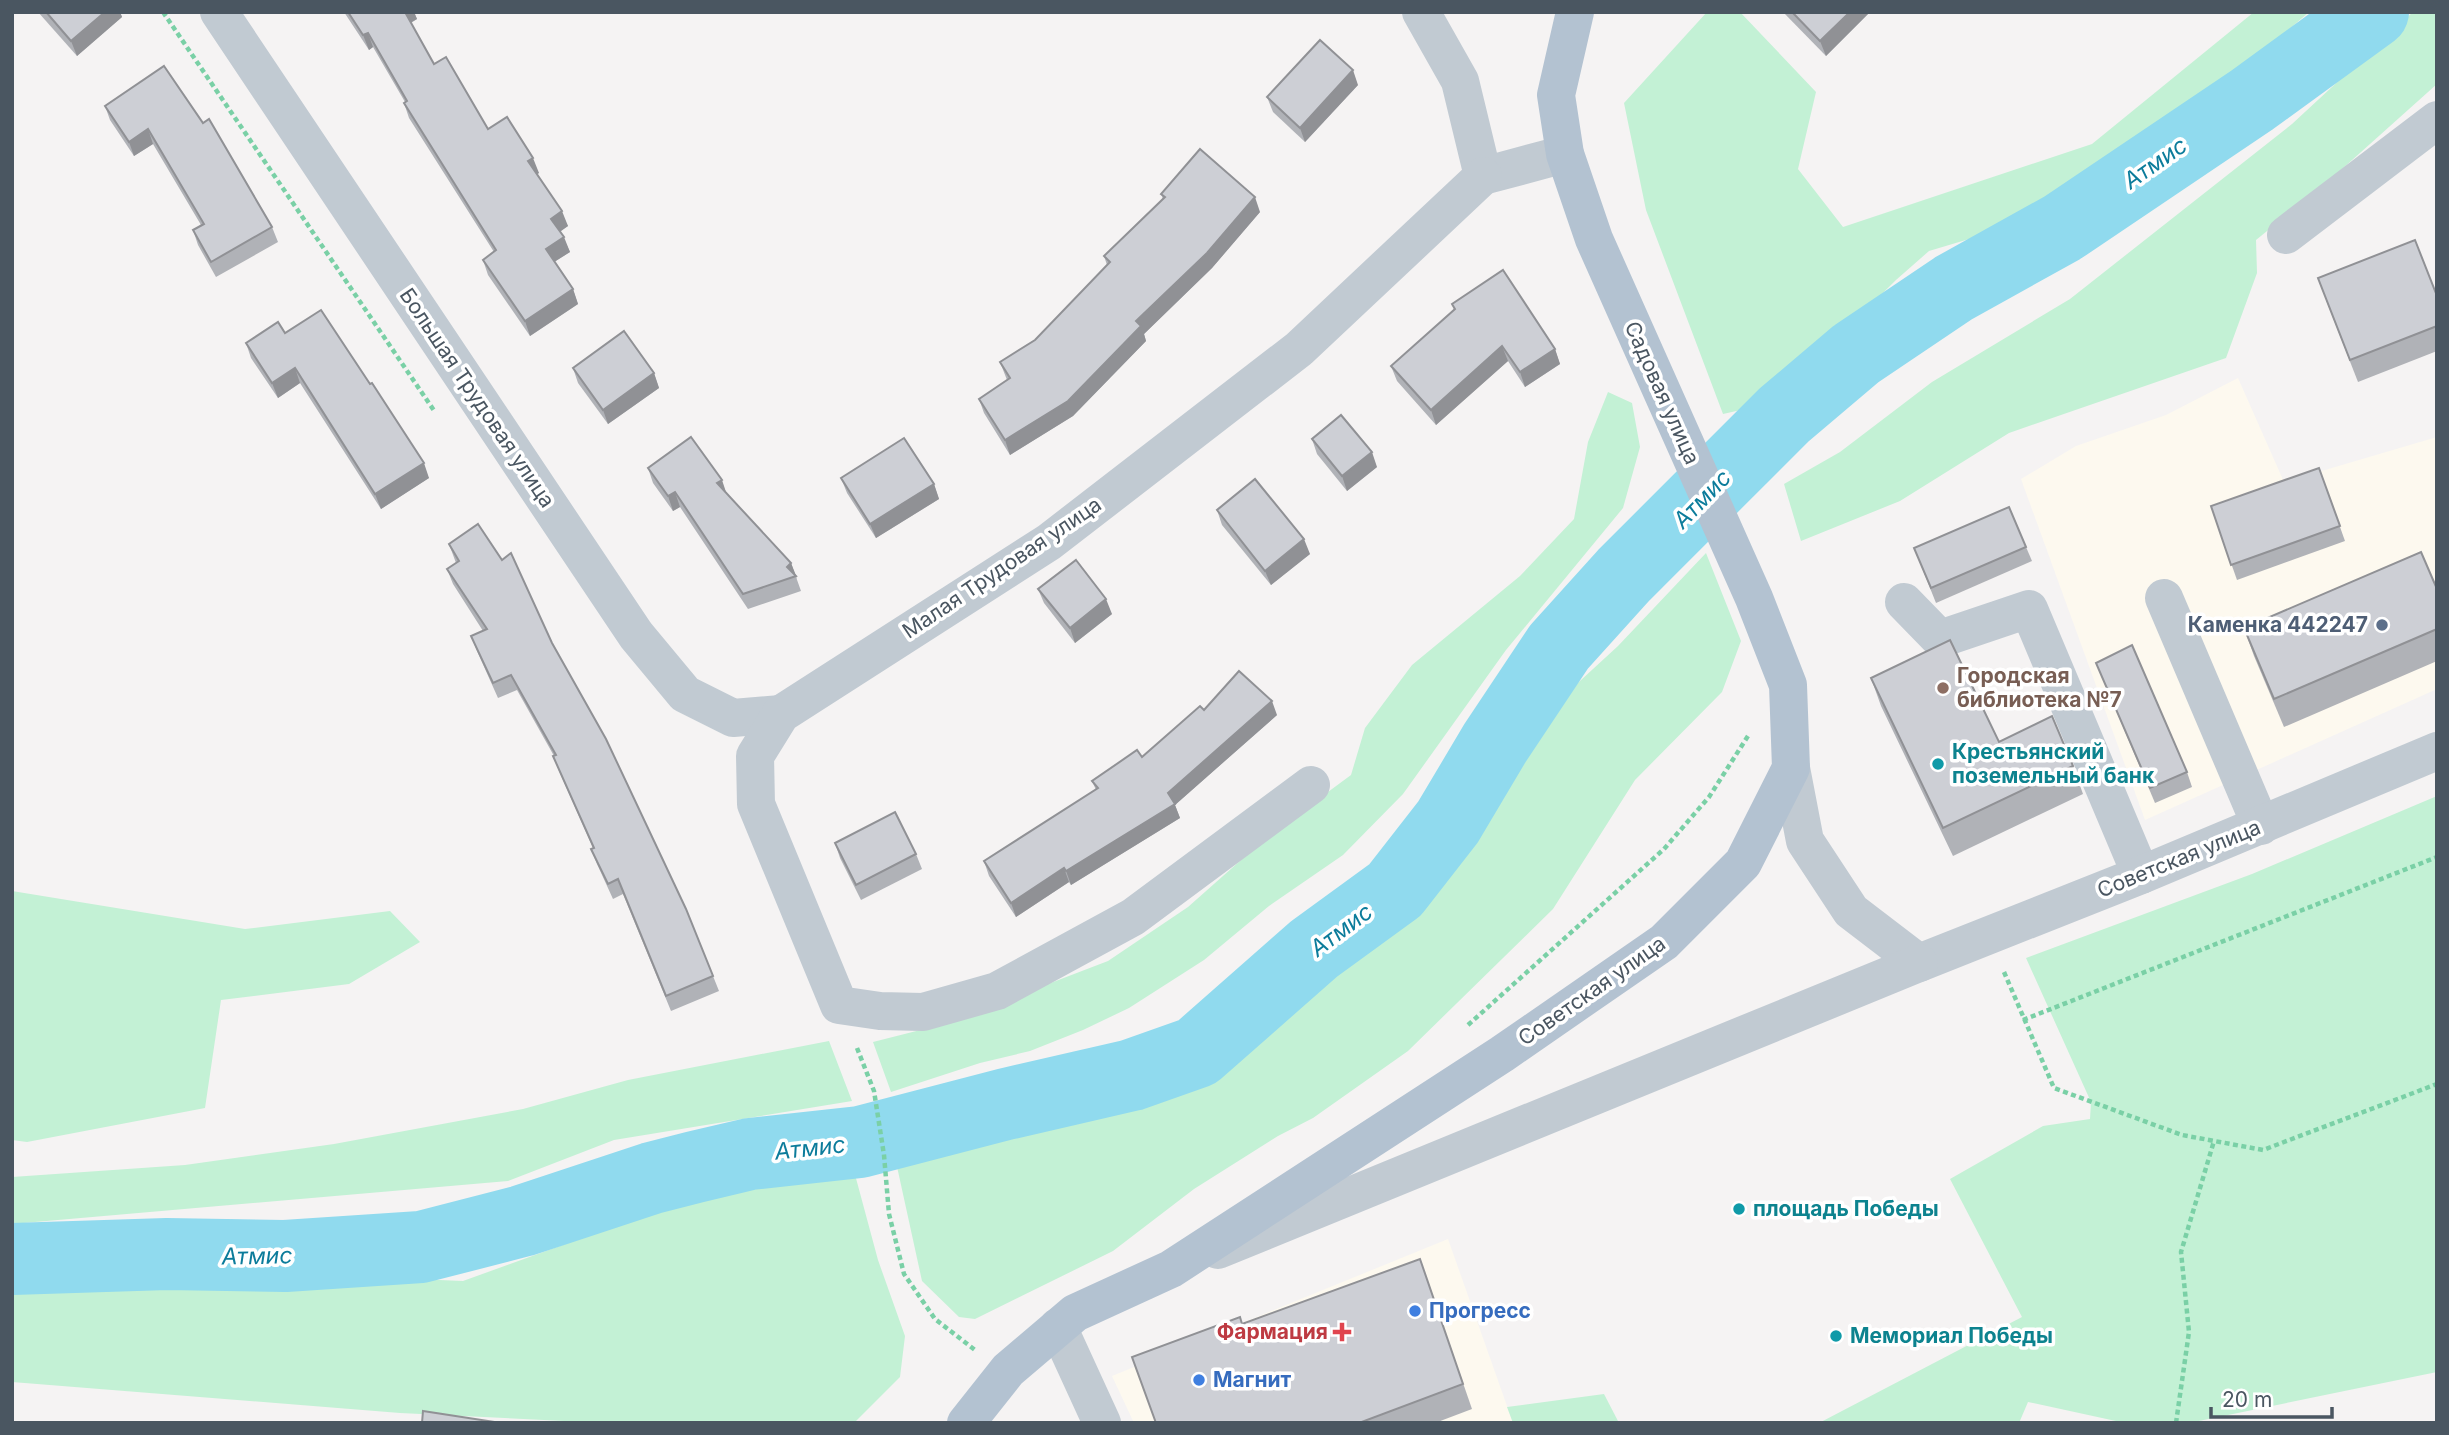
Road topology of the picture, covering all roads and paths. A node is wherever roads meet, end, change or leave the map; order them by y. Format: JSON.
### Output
{"nodes":[{"id":1,"x":219,"y":12,"type":"edge"},
{"id":2,"x":1421,"y":12,"type":"edge"},
{"id":3,"x":1575,"y":12,"type":"edge"},
{"id":4,"x":2437,"y":120,"type":"edge"},
{"id":5,"x":1565,"y":154,"type":"junction"},
{"id":6,"x":1483,"y":176,"type":"junction"},
{"id":7,"x":2286,"y":235,"type":"dead end"},
{"id":8,"x":2164,"y":598,"type":"dead end"},
{"id":9,"x":1904,"y":602,"type":"dead end"},
{"id":10,"x":781,"y":714,"type":"junction"},
{"id":11,"x":1749,"y":735,"type":"dead end"},
{"id":12,"x":2437,"y":751,"type":"edge"},
{"id":13,"x":1791,"y":768,"type":"junction"},
{"id":14,"x":1311,"y":785,"type":"dead end"},
{"id":15,"x":2262,"y":826,"type":"junction"},
{"id":16,"x":2437,"y":857,"type":"edge"},
{"id":17,"x":2141,"y":875,"type":"junction"},
{"id":18,"x":1990,"y":935,"type":"junction"},
{"id":19,"x":1919,"y":963,"type":"junction"},
{"id":20,"x":2023,"y":1020,"type":"junction"},
{"id":21,"x":1465,"y":1028,"type":"dead end"},
{"id":22,"x":2437,"y":1084,"type":"edge"},
{"id":23,"x":874,"y":1091,"type":"dead end"},
{"id":24,"x":2214,"y":1141,"type":"junction"},
{"id":25,"x":1171,"y":1269,"type":"junction"},
{"id":26,"x":1058,"y":1327,"type":"junction"},
{"id":27,"x":1008,"y":1370,"type":"junction"},
{"id":28,"x":966,"y":1423,"type":"edge"},
{"id":29,"x":1102,"y":1423,"type":"edge"},
{"id":30,"x":2176,"y":1423,"type":"edge"}],
"edges":[{"from":1,"to":10,"type":"street","name":"Большая Трудовая улица"},
{"from":2,"to":6,"type":"street"},
{"from":3,"to":5,"type":"main road","name":"Садовая улица"},
{"from":4,"to":7,"type":"street"},
{"from":5,"to":6,"type":"street"},
{"from":5,"to":13,"type":"main road","name":"Садовая улица"},
{"from":6,"to":10,"type":"street","name":"Малая Трудовая улица"},
{"from":8,"to":15,"type":"street"},
{"from":9,"to":17,"type":"street"},
{"from":10,"to":14,"type":"street","name":"Малая Трудовая улица"},
{"from":11,"to":21,"type":"path"},
{"from":12,"to":15,"type":"street","name":"Советская улица"},
{"from":13,"to":19,"type":"street"},
{"from":13,"to":25,"type":"main road","name":"Советская улица"},
{"from":15,"to":17,"type":"street","name":"Советская улица"},
{"from":16,"to":20,"type":"path"},
{"from":17,"to":18,"type":"street","name":"Советская улица"},
{"from":18,"to":19,"type":"street","name":"Советская улица"},
{"from":18,"to":20,"type":"path"},
{"from":19,"to":25,"type":"street","name":"Советская улица"},
{"from":20,"to":24,"type":"path"},
{"from":22,"to":24,"type":"path"},
{"from":23,"to":27,"type":"path"},
{"from":24,"to":30,"type":"path"},
{"from":25,"to":26,"type":"main road","name":"Советская улица"},
{"from":26,"to":27,"type":"main road","name":"Советская улица"},
{"from":26,"to":29,"type":"street"},
{"from":27,"to":28,"type":"main road","name":"Советская улица"}]}
